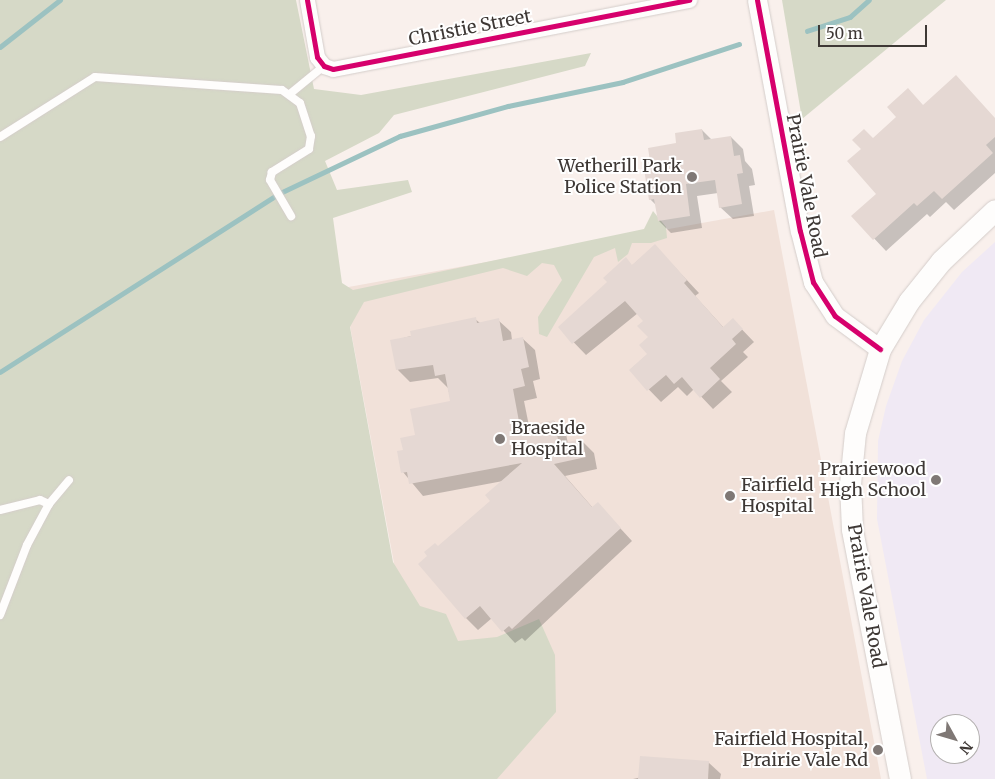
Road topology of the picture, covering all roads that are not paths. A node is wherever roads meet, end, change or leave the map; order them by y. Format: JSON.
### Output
{"nodes":[{"id":1,"x":307,"y":0,"type":"edge"},
{"id":2,"x":689,"y":0,"type":"edge"},
{"id":3,"x":757,"y":0,"type":"edge"},
{"id":4,"x":324,"y":66,"type":"junction"},
{"id":5,"x":291,"y":94,"type":"junction"},
{"id":6,"x":0,"y":138,"type":"edge"},
{"id":7,"x":995,"y":210,"type":"edge"},
{"id":8,"x":291,"y":216,"type":"dead end"},
{"id":9,"x":880,"y":349,"type":"junction"},
{"id":10,"x":68,"y":480,"type":"dead end"},
{"id":11,"x":49,"y":504,"type":"junction"},
{"id":12,"x":0,"y":510,"type":"edge"},
{"id":13,"x":0,"y":615,"type":"edge"},
{"id":14,"x":900,"y":779,"type":"edge"}],
"edges":[{"from":1,"to":4,"type":"street"},
{"from":2,"to":4,"type":"street","name":"Christie Street"},
{"from":3,"to":9,"type":"street","name":"Prairie Vale Road"},
{"from":4,"to":5,"type":"lane"},
{"from":5,"to":6,"type":"lane"},
{"from":5,"to":8,"type":"lane"},
{"from":7,"to":9,"type":"main road"},
{"from":9,"to":14,"type":"main road","name":"Prairie Vale Road"},
{"from":10,"to":11,"type":"lane"},
{"from":11,"to":12,"type":"lane"},
{"from":11,"to":13,"type":"lane"}]}
